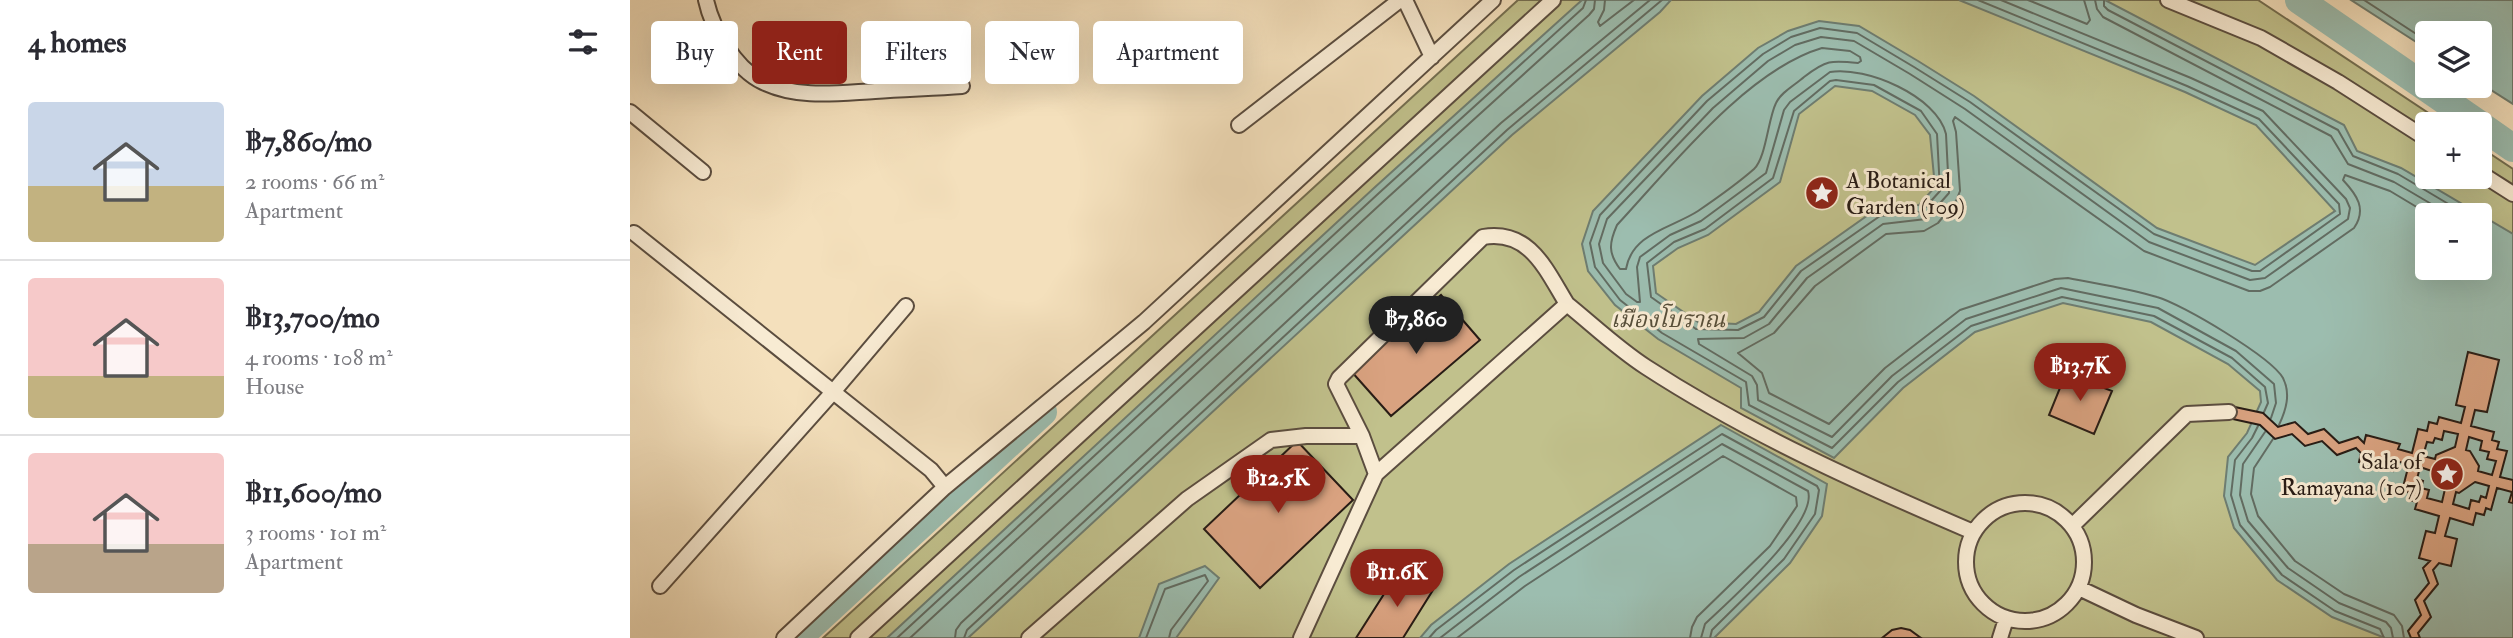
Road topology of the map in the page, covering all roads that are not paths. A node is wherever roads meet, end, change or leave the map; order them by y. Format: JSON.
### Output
{"nodes":[{"id":1,"x":706,"y":0,"type":"edge"},
{"id":2,"x":1400,"y":0,"type":"edge"},
{"id":3,"x":1405,"y":0,"type":"edge"},
{"id":4,"x":1493,"y":0,"type":"edge"},
{"id":5,"x":1553,"y":0,"type":"edge"},
{"id":6,"x":2168,"y":0,"type":"edge"},
{"id":7,"x":1432,"y":57,"type":"junction"},
{"id":8,"x":962,"y":86,"type":"dead end"},
{"id":9,"x":630,"y":112,"type":"edge"},
{"id":10,"x":1239,"y":125,"type":"dead end"},
{"id":11,"x":2415,"y":131,"type":"edge"},
{"id":12,"x":703,"y":172,"type":"dead end"},
{"id":13,"x":2492,"y":181,"type":"edge"},
{"id":14,"x":2513,"y":194,"type":"edge"},
{"id":15,"x":634,"y":233,"type":"dead end"},
{"id":16,"x":1567,"y":304,"type":"junction"},
{"id":17,"x":906,"y":306,"type":"dead end"},
{"id":18,"x":833,"y":392,"type":"junction"},
{"id":19,"x":2229,"y":412,"type":"dead end"},
{"id":20,"x":1362,"y":436,"type":"junction"},
{"id":21,"x":1376,"y":474,"type":"junction"},
{"id":22,"x":945,"y":487,"type":"junction"},
{"id":23,"x":2072,"y":526,"type":"junction"},
{"id":24,"x":1973,"y":532,"type":"junction"},
{"id":25,"x":660,"y":586,"type":"dead end"},
{"id":26,"x":2078,"y":588,"type":"junction"},
{"id":27,"x":2006,"y":619,"type":"junction"},
{"id":28,"x":784,"y":638,"type":"edge"},
{"id":29,"x":858,"y":638,"type":"edge"},
{"id":30,"x":1029,"y":638,"type":"edge"},
{"id":31,"x":1301,"y":638,"type":"edge"},
{"id":32,"x":2000,"y":638,"type":"edge"},
{"id":33,"x":2196,"y":638,"type":"edge"}],
"edges":[{"from":1,"to":8,"type":"lane"},
{"from":2,"to":10,"type":"lane"},
{"from":3,"to":7,"type":"lane"},
{"from":4,"to":7,"type":"lane"},
{"from":5,"to":29,"type":"lane"},
{"from":6,"to":11,"type":"lane"},
{"from":7,"to":22,"type":"lane"},
{"from":9,"to":12,"type":"lane"},
{"from":13,"to":14,"type":"lane"},
{"from":15,"to":18,"type":"lane"},
{"from":16,"to":20,"type":"lane"},
{"from":16,"to":21,"type":"lane"},
{"from":16,"to":24,"type":"lane"},
{"from":17,"to":18,"type":"lane"},
{"from":18,"to":22,"type":"lane"},
{"from":18,"to":25,"type":"lane"},
{"from":19,"to":23,"type":"lane"},
{"from":20,"to":21,"type":"lane"},
{"from":20,"to":30,"type":"lane"},
{"from":21,"to":31,"type":"lane"},
{"from":22,"to":28,"type":"lane"},
{"from":23,"to":24,"type":"lane"},
{"from":23,"to":26,"type":"lane"},
{"from":24,"to":27,"type":"lane"},
{"from":26,"to":27,"type":"lane"},
{"from":26,"to":33,"type":"lane"},
{"from":27,"to":32,"type":"lane"}]}
